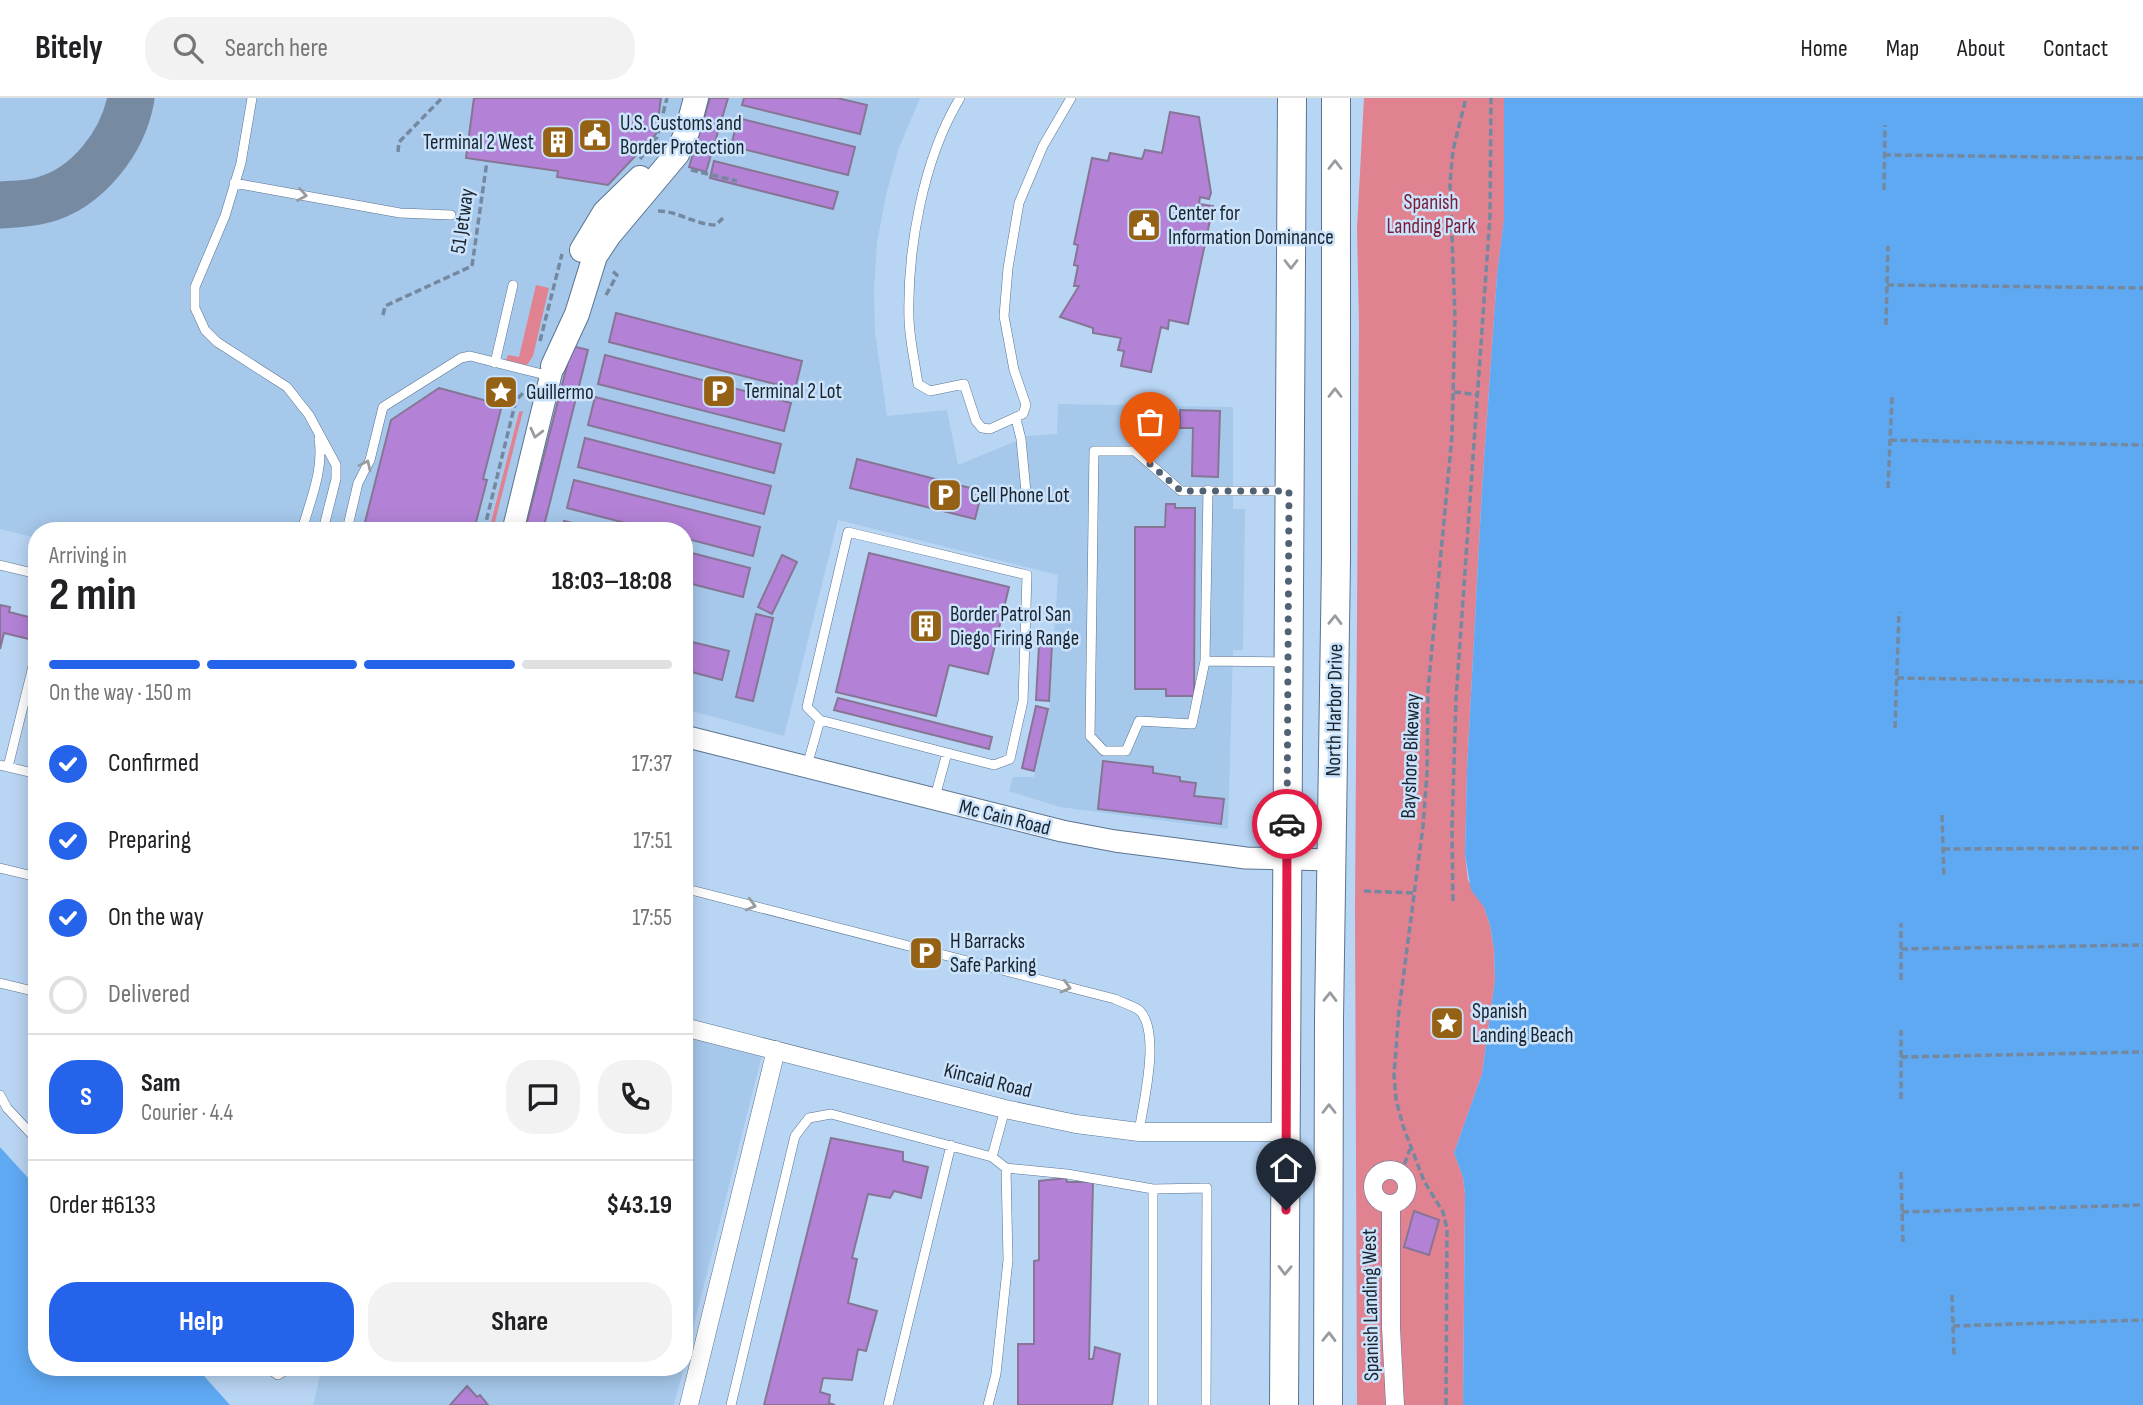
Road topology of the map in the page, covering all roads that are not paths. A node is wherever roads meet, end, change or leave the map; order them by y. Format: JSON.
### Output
{"nodes":[{"id":1,"x":252,"y":98,"type":"edge"},
{"id":2,"x":681,"y":98,"type":"edge"},
{"id":3,"x":696,"y":98,"type":"edge"},
{"id":4,"x":960,"y":98,"type":"edge"},
{"id":5,"x":1071,"y":98,"type":"edge"},
{"id":6,"x":1292,"y":98,"type":"edge"},
{"id":7,"x":1336,"y":98,"type":"edge"},
{"id":8,"x":234,"y":183,"type":"junction"},
{"id":9,"x":451,"y":215,"type":"dead end"},
{"id":10,"x":513,"y":285,"type":"dead end"},
{"id":11,"x":495,"y":363,"type":"junction"},
{"id":12,"x":552,"y":371,"type":"junction"},
{"id":13,"x":1016,"y":419,"type":"junction"},
{"id":14,"x":319,"y":434,"type":"junction"},
{"id":15,"x":1208,"y":490,"type":"junction"},
{"id":16,"x":1289,"y":491,"type":"junction"},
{"id":17,"x":1026,"y":492,"type":"dead end"},
{"id":18,"x":304,"y":522,"type":"edge"},
{"id":19,"x":325,"y":522,"type":"edge"},
{"id":20,"x":349,"y":522,"type":"edge"},
{"id":21,"x":515,"y":522,"type":"edge"},
{"id":22,"x":0,"y":565,"type":"edge"},
{"id":23,"x":28,"y":572,"type":"edge"},
{"id":24,"x":1205,"y":661,"type":"junction"},
{"id":25,"x":1288,"y":662,"type":"junction"},
{"id":26,"x":28,"y":683,"type":"edge"},
{"id":27,"x":820,"y":720,"type":"junction"},
{"id":28,"x":693,"y":738,"type":"edge"},
{"id":29,"x":947,"y":753,"type":"junction"},
{"id":30,"x":4,"y":766,"type":"edge"},
{"id":31,"x":807,"y":767,"type":"junction"},
{"id":32,"x":28,"y":772,"type":"edge"},
{"id":33,"x":935,"y":799,"type":"junction"},
{"id":34,"x":1286,"y":859,"type":"junction"},
{"id":35,"x":1332,"y":860,"type":"junction"},
{"id":36,"x":0,"y":868,"type":"edge"},
{"id":37,"x":28,"y":875,"type":"edge"},
{"id":38,"x":693,"y":891,"type":"edge"},
{"id":39,"x":0,"y":983,"type":"edge"},
{"id":40,"x":28,"y":990,"type":"edge"},
{"id":41,"x":693,"y":1029,"type":"edge"},
{"id":42,"x":776,"y":1050,"type":"junction"},
{"id":43,"x":0,"y":1095,"type":"edge"},
{"id":44,"x":1005,"y":1109,"type":"junction"},
{"id":45,"x":28,"y":1130,"type":"edge"},
{"id":46,"x":1139,"y":1132,"type":"junction"},
{"id":47,"x":1287,"y":1132,"type":"junction"},
{"id":48,"x":951,"y":1145,"type":"junction"},
{"id":49,"x":992,"y":1157,"type":"junction"},
{"id":50,"x":1006,"y":1168,"type":"junction"},
{"id":51,"x":1153,"y":1189,"type":"junction"},
{"id":52,"x":1391,"y":1205,"type":"junction"},
{"id":53,"x":689,"y":1405,"type":"edge"},
{"id":54,"x":731,"y":1405,"type":"edge"},
{"id":55,"x":888,"y":1405,"type":"edge"},
{"id":56,"x":988,"y":1405,"type":"edge"},
{"id":57,"x":1153,"y":1405,"type":"edge"},
{"id":58,"x":1206,"y":1405,"type":"edge"},
{"id":59,"x":1284,"y":1405,"type":"edge"},
{"id":60,"x":1328,"y":1405,"type":"edge"},
{"id":61,"x":1395,"y":1405,"type":"edge"}],
"edges":[{"from":1,"to":8,"type":"lane"},
{"from":2,"to":12,"type":"main road"},
{"from":3,"to":12,"type":"main road"},
{"from":4,"to":13,"type":"lane"},
{"from":5,"to":13,"type":"lane"},
{"from":6,"to":16,"type":"main road","one_way":true},
{"from":35,"to":7,"type":"main road","name":"North Harbor Drive","one_way":true},
{"from":8,"to":9,"type":"lane","one_way":true},
{"from":8,"to":14,"type":"lane"},
{"from":10,"to":11,"type":"lane"},
{"from":11,"to":12,"type":"lane"},
{"from":20,"to":11,"type":"lane","one_way":true},
{"from":12,"to":21,"type":"street","one_way":true},
{"from":13,"to":17,"type":"lane"},
{"from":14,"to":18,"type":"lane"},
{"from":14,"to":19,"type":"lane"},
{"from":15,"to":16,"type":"lane"},
{"from":15,"to":24,"type":"lane"},
{"from":15,"to":24,"type":"lane"},
{"from":16,"to":25,"type":"main road"},
{"from":22,"to":23,"type":"lane"},
{"from":24,"to":25,"type":"lane"},
{"from":25,"to":34,"type":"main road"},
{"from":26,"to":30,"type":"lane"},
{"from":27,"to":29,"type":"lane"},
{"from":27,"to":29,"type":"lane"},
{"from":27,"to":31,"type":"lane"},
{"from":28,"to":31,"type":"street","name":"Mc Cain Road"},
{"from":29,"to":33,"type":"lane"},
{"from":30,"to":32,"type":"lane"},
{"from":31,"to":33,"type":"street","name":"Mc Cain Road"},
{"from":33,"to":34,"type":"street","name":"Mc Cain Road"},
{"from":34,"to":35,"type":"street","name":"Mc Cain Road"},
{"from":34,"to":47,"type":"main road"},
{"from":60,"to":35,"type":"main road","name":"North Harbor Drive","one_way":true},
{"from":36,"to":37,"type":"lane"},
{"from":38,"to":46,"type":"lane","one_way":true},
{"from":39,"to":40,"type":"lane"},
{"from":41,"to":42,"type":"street","name":"Kincaid Road"},
{"from":42,"to":44,"type":"street","name":"Kincaid Road"},
{"from":42,"to":53,"type":"street"},
{"from":43,"to":45,"type":"lane"},
{"from":44,"to":46,"type":"street","name":"Kincaid Road"},
{"from":44,"to":49,"type":"lane"},
{"from":46,"to":47,"type":"street","name":"Kincaid Road"},
{"from":47,"to":59,"type":"main road","one_way":true},
{"from":48,"to":49,"type":"lane"},
{"from":48,"to":54,"type":"lane"},
{"from":48,"to":55,"type":"lane"},
{"from":49,"to":50,"type":"lane"},
{"from":50,"to":51,"type":"lane"},
{"from":50,"to":56,"type":"lane"},
{"from":51,"to":57,"type":"lane"},
{"from":51,"to":58,"type":"lane"},
{"from":52,"to":52,"type":"street","name":"Spanish Landing West"},
{"from":52,"to":61,"type":"street","name":"Spanish Landing West"}]}
